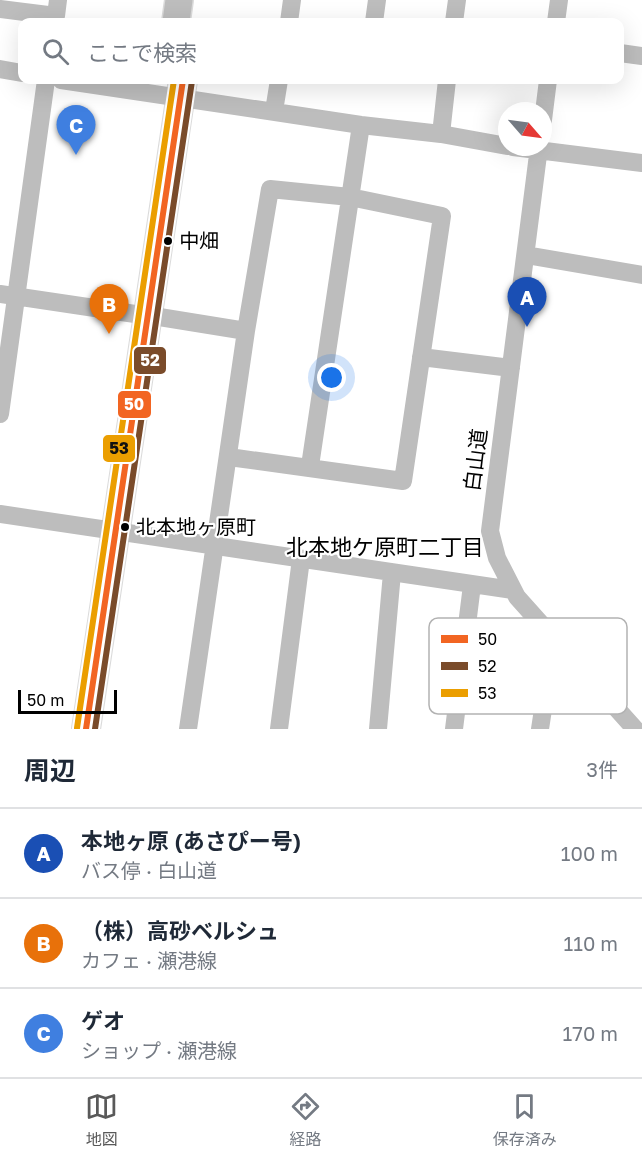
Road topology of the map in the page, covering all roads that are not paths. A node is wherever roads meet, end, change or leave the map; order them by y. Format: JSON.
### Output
{"nodes":[{"id":1,"x":58,"y":0,"type":"edge"},
{"id":2,"x":179,"y":0,"type":"edge"},
{"id":3,"x":194,"y":0,"type":"edge"},
{"id":4,"x":292,"y":0,"type":"edge"},
{"id":5,"x":377,"y":0,"type":"edge"},
{"id":6,"x":457,"y":0,"type":"edge"},
{"id":7,"x":559,"y":0,"type":"edge"},
{"id":8,"x":0,"y":9,"type":"edge"},
{"id":9,"x":177,"y":18,"type":"edge"},
{"id":10,"x":191,"y":18,"type":"edge"},
{"id":11,"x":289,"y":18,"type":"edge"},
{"id":12,"x":375,"y":18,"type":"edge"},
{"id":13,"x":455,"y":18,"type":"edge"},
{"id":14,"x":557,"y":18,"type":"edge"},
{"id":15,"x":624,"y":54,"type":"edge"},
{"id":16,"x":642,"y":56,"type":"edge"},
{"id":17,"x":0,"y":69,"type":"edge"},
{"id":18,"x":18,"y":72,"type":"edge"},
{"id":19,"x":45,"y":84,"type":"edge"},
{"id":20,"x":118,"y":84,"type":"edge"},
{"id":21,"x":278,"y":84,"type":"edge"},
{"id":22,"x":447,"y":84,"type":"edge"},
{"id":23,"x":548,"y":84,"type":"edge"},
{"id":24,"x":174,"y":88,"type":"edge"},
{"id":25,"x":545,"y":102,"type":"edge"},
{"id":26,"x":274,"y":111,"type":"junction"},
{"id":27,"x":361,"y":125,"type":"junction"},
{"id":28,"x":441,"y":134,"type":"junction"},
{"id":29,"x":498,"y":144,"type":"edge"},
{"id":30,"x":552,"y":151,"type":"edge"},
{"id":31,"x":538,"y":156,"type":"edge"},
{"id":32,"x":642,"y":163,"type":"edge"},
{"id":33,"x":350,"y":197,"type":"junction"},
{"id":34,"x":525,"y":255,"type":"junction"},
{"id":35,"x":642,"y":274,"type":"edge"},
{"id":36,"x":8,"y":295,"type":"edge"},
{"id":37,"x":141,"y":314,"type":"junction"},
{"id":38,"x":246,"y":331,"type":"junction"},
{"id":39,"x":421,"y":357,"type":"junction"},
{"id":40,"x":511,"y":368,"type":"junction"},
{"id":41,"x":0,"y":414,"type":"edge"},
{"id":42,"x":229,"y":457,"type":"junction"},
{"id":43,"x":310,"y":466,"type":"junction"},
{"id":44,"x":0,"y":514,"type":"edge"},
{"id":45,"x":109,"y":529,"type":"junction"},
{"id":46,"x":216,"y":548,"type":"junction"},
{"id":47,"x":301,"y":559,"type":"junction"},
{"id":48,"x":392,"y":573,"type":"junction"},
{"id":49,"x":472,"y":585,"type":"junction"},
{"id":50,"x":513,"y":590,"type":"junction"},
{"id":51,"x":468,"y":618,"type":"edge"},
{"id":52,"x":537,"y":618,"type":"edge"},
{"id":53,"x":456,"y":714,"type":"edge"},
{"id":54,"x":542,"y":714,"type":"edge"},
{"id":55,"x":619,"y":714,"type":"edge"},
{"id":56,"x":629,"y":726,"type":"edge"},
{"id":57,"x":73,"y":729,"type":"edge"},
{"id":58,"x":86,"y":729,"type":"edge"},
{"id":59,"x":188,"y":729,"type":"edge"},
{"id":60,"x":279,"y":729,"type":"edge"},
{"id":61,"x":378,"y":729,"type":"edge"},
{"id":62,"x":454,"y":729,"type":"edge"},
{"id":63,"x":540,"y":729,"type":"edge"}],
"edges":[{"from":1,"to":8,"type":"street"},
{"from":2,"to":9,"type":"highway"},
{"from":3,"to":10,"type":"highway"},
{"from":4,"to":11,"type":"street"},
{"from":5,"to":12,"type":"street"},
{"from":6,"to":13,"type":"street"},
{"from":7,"to":14,"type":"street"},
{"from":15,"to":16,"type":"street"},
{"from":17,"to":18,"type":"street"},
{"from":19,"to":36,"type":"street"},
{"from":20,"to":24,"type":"street"},
{"from":21,"to":26,"type":"street"},
{"from":22,"to":28,"type":"street"},
{"from":23,"to":25,"type":"street"},
{"from":24,"to":26,"type":"street"},
{"from":24,"to":37,"type":"highway"},
{"from":26,"to":27,"type":"street"},
{"from":27,"to":28,"type":"street"},
{"from":27,"to":33,"type":"street"},
{"from":28,"to":29,"type":"street"},
{"from":30,"to":32,"type":"street"},
{"from":31,"to":34,"type":"street","name":"白山道"},
{"from":33,"to":38,"type":"street"},
{"from":33,"to":39,"type":"street"},
{"from":33,"to":43,"type":"street"},
{"from":34,"to":35,"type":"street"},
{"from":34,"to":40,"type":"street","name":"白山道"},
{"from":36,"to":37,"type":"street"},
{"from":36,"to":41,"type":"street"},
{"from":37,"to":38,"type":"street"},
{"from":37,"to":45,"type":"highway"},
{"from":38,"to":42,"type":"street"},
{"from":39,"to":40,"type":"street"},
{"from":39,"to":43,"type":"street"},
{"from":40,"to":50,"type":"street","name":"白山道"},
{"from":42,"to":43,"type":"street"},
{"from":42,"to":46,"type":"street"},
{"from":44,"to":45,"type":"street"},
{"from":45,"to":46,"type":"street"},
{"from":45,"to":57,"type":"highway"},
{"from":45,"to":58,"type":"highway"},
{"from":46,"to":47,"type":"street"},
{"from":46,"to":59,"type":"street"},
{"from":47,"to":48,"type":"street"},
{"from":47,"to":60,"type":"street"},
{"from":48,"to":49,"type":"street"},
{"from":48,"to":61,"type":"street"},
{"from":49,"to":50,"type":"street"},
{"from":49,"to":51,"type":"street"},
{"from":50,"to":52,"type":"street","name":"白山道"},
{"from":53,"to":62,"type":"street"},
{"from":54,"to":63,"type":"street"},
{"from":55,"to":56,"type":"street","name":"白山道"}]}
